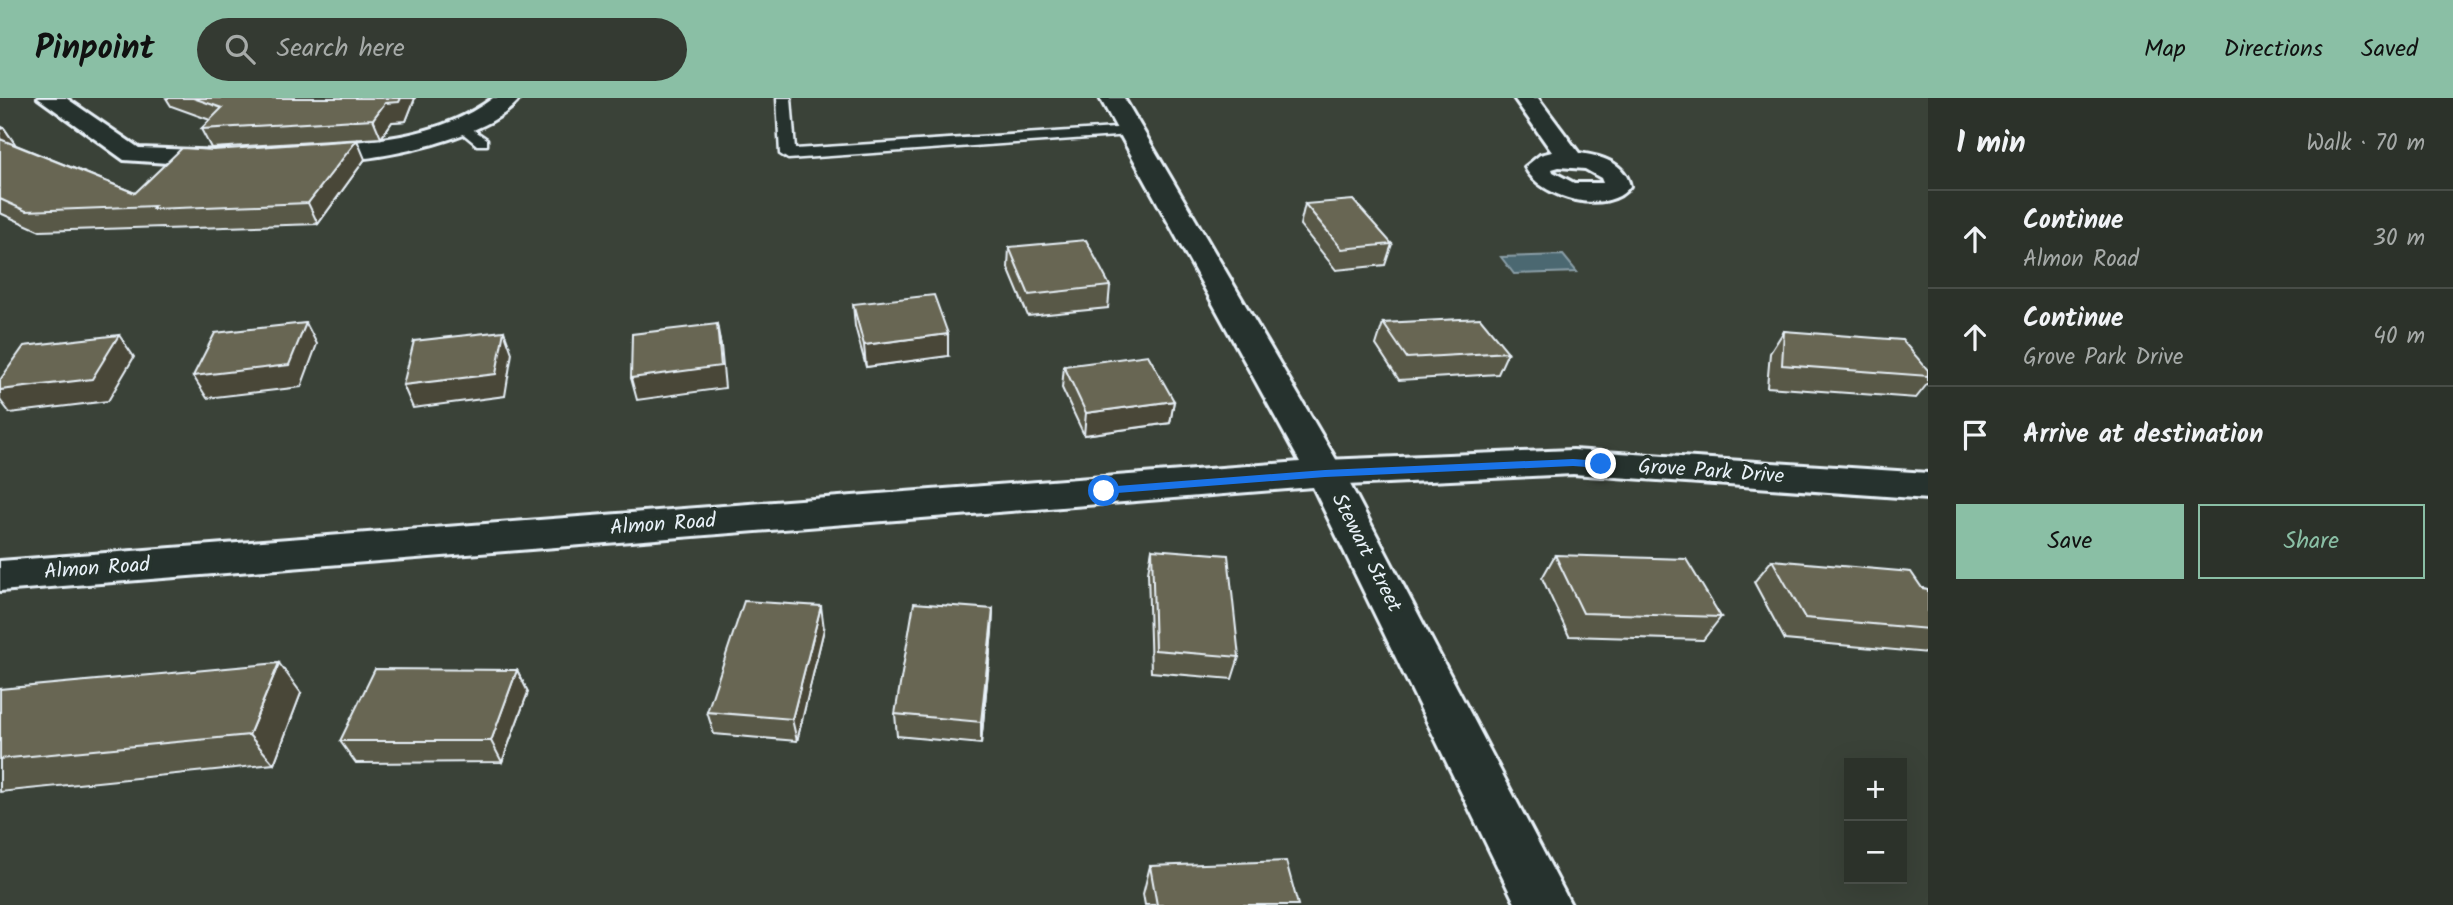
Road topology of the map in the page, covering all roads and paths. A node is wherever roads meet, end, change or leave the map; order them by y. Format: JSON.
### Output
{"nodes":[{"id":1,"x":50,"y":98,"type":"edge"},
{"id":2,"x":508,"y":98,"type":"edge"},
{"id":3,"x":784,"y":98,"type":"edge"},
{"id":4,"x":1112,"y":98,"type":"edge"},
{"id":5,"x":1525,"y":98,"type":"edge"},
{"id":6,"x":1131,"y":131,"type":"junction"},
{"id":7,"x":288,"y":154,"type":"edge"},
{"id":8,"x":249,"y":157,"type":"edge"},
{"id":9,"x":1570,"y":159,"type":"dead end"},
{"id":10,"x":1325,"y":473,"type":"junction"},
{"id":11,"x":1928,"y":486,"type":"edge"},
{"id":12,"x":0,"y":576,"type":"edge"},
{"id":13,"x":1544,"y":905,"type":"edge"}],
"edges":[{"from":1,"to":8,"type":"street"},
{"from":2,"to":7,"type":"street"},
{"from":3,"to":6,"type":"lane"},
{"from":4,"to":6,"type":"street","name":"Stewart Street"},
{"from":5,"to":9,"type":"street"},
{"from":6,"to":10,"type":"street","name":"Stewart Street"},
{"from":10,"to":11,"type":"street","name":"Grove Park Drive"},
{"from":10,"to":12,"type":"street","name":"Almon Road"},
{"from":10,"to":13,"type":"street","name":"Stewart Street"}]}
